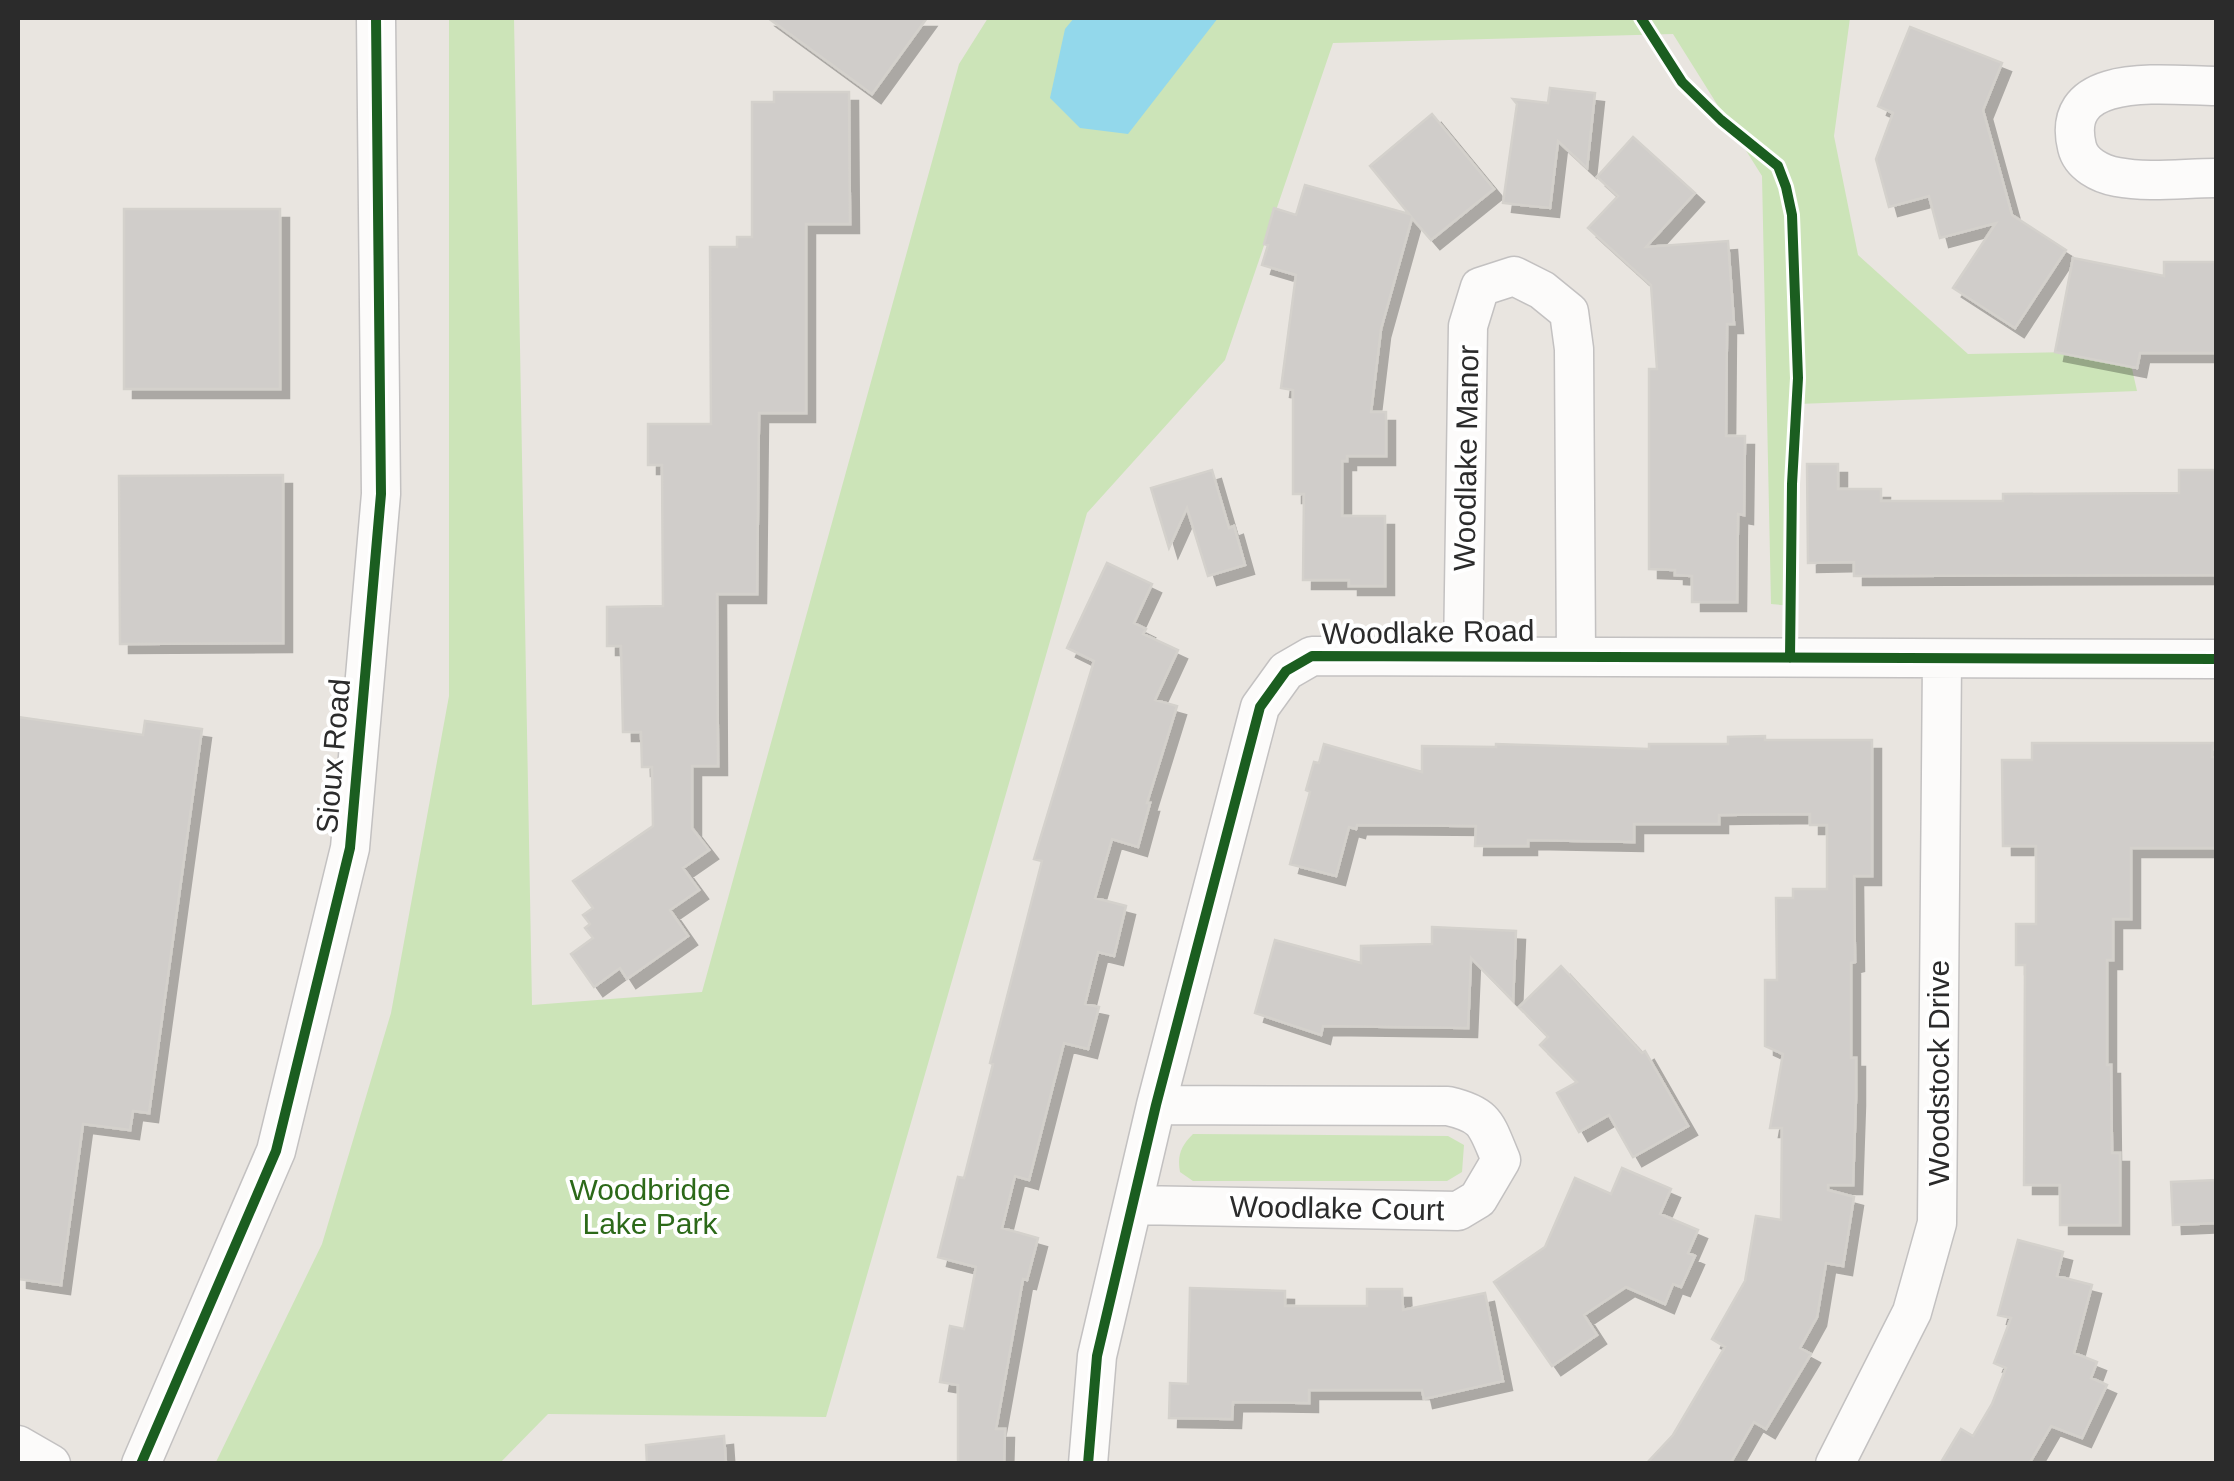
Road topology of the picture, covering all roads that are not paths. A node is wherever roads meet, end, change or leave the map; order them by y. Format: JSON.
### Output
{"nodes":[{"id":1,"x":376,"y":18,"type":"edge"},
{"id":2,"x":2216,"y":86,"type":"edge"},
{"id":3,"x":2216,"y":178,"type":"edge"},
{"id":4,"x":1463,"y":655,"type":"junction"},
{"id":5,"x":1576,"y":655,"type":"junction"},
{"id":6,"x":1942,"y":660,"type":"junction"},
{"id":7,"x":2216,"y":660,"type":"edge"},
{"id":8,"x":1156,"y":1105,"type":"junction"},
{"id":9,"x":1134,"y":1205,"type":"junction"},
{"id":10,"x":18,"y":1445,"type":"edge"},
{"id":11,"x":51,"y":1464,"type":"edge"},
{"id":12,"x":141,"y":1464,"type":"edge"},
{"id":13,"x":1088,"y":1464,"type":"edge"},
{"id":14,"x":1835,"y":1464,"type":"edge"}],
"edges":[{"from":1,"to":12,"type":"street","name":"Sioux Road"},
{"from":2,"to":3,"type":"street"},
{"from":4,"to":5,"type":"street","name":"Woodlake Road"},
{"from":4,"to":5,"type":"street","name":"Woodlake Manor"},
{"from":4,"to":8,"type":"street","name":"Woodlake Road"},
{"from":5,"to":6,"type":"street","name":"Woodlake Road"},
{"from":6,"to":7,"type":"street","name":"Woodlake Road"},
{"from":6,"to":14,"type":"street","name":"Woodstock Drive"},
{"from":8,"to":9,"type":"street","name":"Woodlake Road"},
{"from":8,"to":9,"type":"street","name":"Woodlake Court"},
{"from":9,"to":13,"type":"street","name":"Woodlake Road"},
{"from":10,"to":11,"type":"street"}]}
